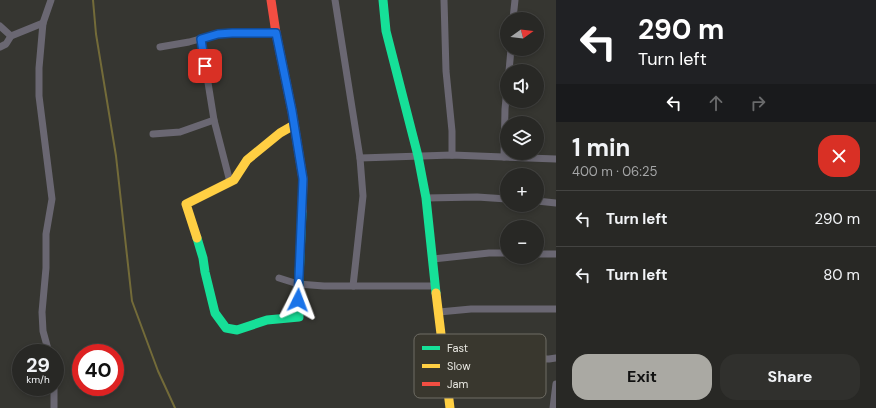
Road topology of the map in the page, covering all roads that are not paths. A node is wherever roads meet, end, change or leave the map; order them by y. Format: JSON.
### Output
{"nodes":[{"id":1,"x":51,"y":0,"type":"edge"},
{"id":2,"x":271,"y":0,"type":"edge"},
{"id":3,"x":335,"y":0,"type":"edge"},
{"id":4,"x":383,"y":0,"type":"edge"},
{"id":5,"x":444,"y":0,"type":"edge"},
{"id":6,"x":515,"y":0,"type":"edge"},
{"id":7,"x":514,"y":12,"type":"edge"},
{"id":8,"x":43,"y":23,"type":"junction"},
{"id":9,"x":0,"y":26,"type":"edge"},
{"id":10,"x":276,"y":33,"type":"junction"},
{"id":11,"x":11,"y":36,"type":"junction"},
{"id":12,"x":201,"y":39,"type":"junction"},
{"id":13,"x":0,"y":47,"type":"edge"},
{"id":14,"x":160,"y":47,"type":"dead end"},
{"id":15,"x":214,"y":120,"type":"junction"},
{"id":16,"x":294,"y":125,"type":"junction"},
{"id":17,"x":153,"y":134,"type":"dead end"},
{"id":18,"x":452,"y":155,"type":"junction"},
{"id":19,"x":418,"y":156,"type":"junction"},
{"id":20,"x":500,"y":157,"type":"edge"},
{"id":21,"x":360,"y":158,"type":"junction"},
{"id":22,"x":544,"y":159,"type":"edge"},
{"id":23,"x":556,"y":159,"type":"edge"},
{"id":24,"x":230,"y":182,"type":"junction"},
{"id":25,"x":426,"y":198,"type":"junction"},
{"id":26,"x":500,"y":199,"type":"edge"},
{"id":27,"x":544,"y":202,"type":"edge"},
{"id":28,"x":556,"y":203,"type":"edge"},
{"id":29,"x":500,"y":253,"type":"edge"},
{"id":30,"x":544,"y":254,"type":"edge"},
{"id":31,"x":556,"y":254,"type":"edge"},
{"id":32,"x":433,"y":258,"type":"junction"},
{"id":33,"x":279,"y":278,"type":"dead end"},
{"id":34,"x":298,"y":284,"type":"junction"},
{"id":35,"x":354,"y":286,"type":"junction"},
{"id":36,"x":435,"y":286,"type":"junction"},
{"id":37,"x":556,"y":309,"type":"edge"},
{"id":38,"x":439,"y":312,"type":"junction"},
{"id":39,"x":442,"y":334,"type":"edge"},
{"id":40,"x":47,"y":344,"type":"edge"},
{"id":41,"x":556,"y":358,"type":"edge"},
{"id":42,"x":546,"y":359,"type":"edge"},
{"id":43,"x":556,"y":384,"type":"edge"},
{"id":44,"x":54,"y":396,"type":"edge"},
{"id":45,"x":449,"y":398,"type":"edge"},
{"id":46,"x":554,"y":406,"type":"edge"},
{"id":47,"x":54,"y":408,"type":"edge"},
{"id":48,"x":450,"y":408,"type":"edge"}],
"edges":[{"from":1,"to":8,"type":"street"},
{"from":2,"to":10,"type":"street"},
{"from":3,"to":21,"type":"street"},
{"from":4,"to":19,"type":"street"},
{"from":5,"to":18,"type":"street"},
{"from":6,"to":7,"type":"street"},
{"from":8,"to":11,"type":"street"},
{"from":8,"to":40,"type":"street"},
{"from":9,"to":11,"type":"street"},
{"from":10,"to":12,"type":"street"},
{"from":10,"to":16,"type":"street"},
{"from":11,"to":13,"type":"street"},
{"from":12,"to":14,"type":"street"},
{"from":12,"to":15,"type":"street"},
{"from":15,"to":17,"type":"street"},
{"from":15,"to":24,"type":"street"},
{"from":16,"to":24,"type":"street"},
{"from":16,"to":34,"type":"street"},
{"from":18,"to":19,"type":"street"},
{"from":18,"to":20,"type":"street"},
{"from":19,"to":21,"type":"street"},
{"from":19,"to":25,"type":"street"},
{"from":21,"to":35,"type":"street"},
{"from":22,"to":23,"type":"street"},
{"from":24,"to":34,"type":"street"},
{"from":25,"to":26,"type":"street"},
{"from":25,"to":32,"type":"street"},
{"from":27,"to":28,"type":"street"},
{"from":29,"to":32,"type":"street"},
{"from":30,"to":31,"type":"street"},
{"from":32,"to":36,"type":"street"},
{"from":33,"to":34,"type":"street"},
{"from":34,"to":35,"type":"street"},
{"from":35,"to":36,"type":"street"},
{"from":36,"to":38,"type":"street"},
{"from":37,"to":38,"type":"street"},
{"from":38,"to":39,"type":"street"},
{"from":41,"to":42,"type":"street"},
{"from":43,"to":46,"type":"street"},
{"from":44,"to":47,"type":"street"},
{"from":45,"to":48,"type":"street"}]}
